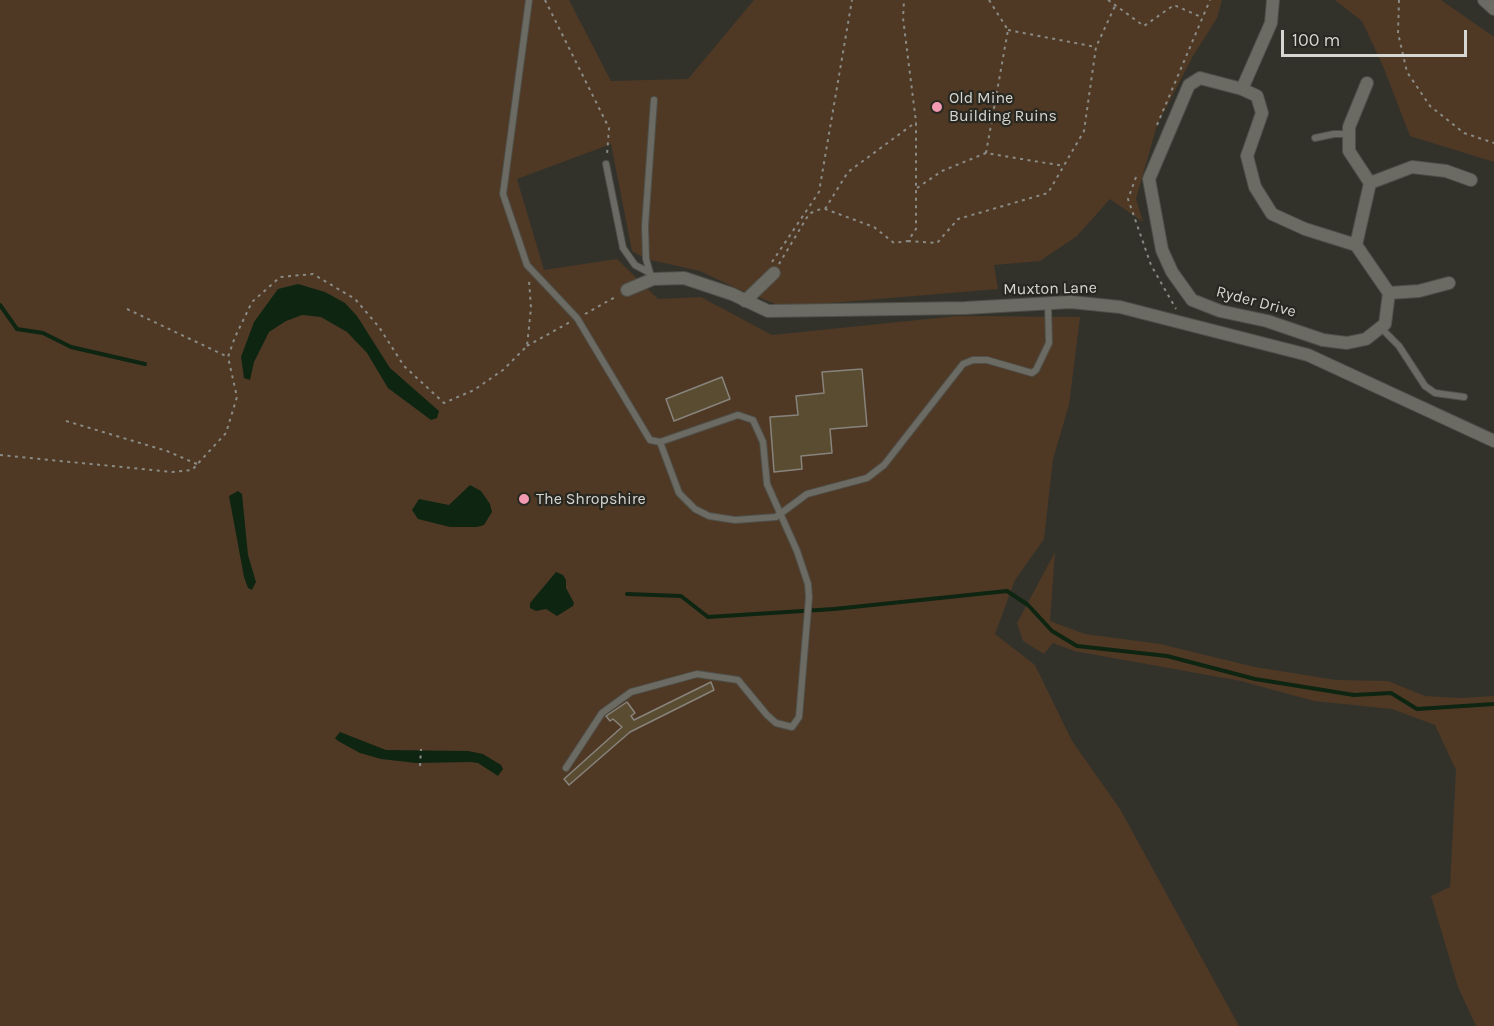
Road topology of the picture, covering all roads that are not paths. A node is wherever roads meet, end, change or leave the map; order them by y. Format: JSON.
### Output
{"nodes":[{"id":1,"x":529,"y":0,"type":"edge"},
{"id":2,"x":1273,"y":0,"type":"edge"},
{"id":3,"x":1484,"y":0,"type":"edge"},
{"id":4,"x":1494,"y":9,"type":"edge"},
{"id":5,"x":1367,"y":83,"type":"dead end"},
{"id":6,"x":1242,"y":89,"type":"junction"},
{"id":7,"x":654,"y":100,"type":"dead end"},
{"id":8,"x":1349,"y":134,"type":"junction"},
{"id":9,"x":1315,"y":138,"type":"dead end"},
{"id":10,"x":606,"y":164,"type":"road end"},
{"id":11,"x":1472,"y":180,"type":"dead end"},
{"id":12,"x":1370,"y":183,"type":"junction"},
{"id":13,"x":1356,"y":245,"type":"junction"},
{"id":14,"x":771,"y":271,"type":"road end"},
{"id":15,"x":651,"y":276,"type":"junction"},
{"id":16,"x":1449,"y":283,"type":"dead end"},
{"id":17,"x":627,"y":290,"type":"dead end"},
{"id":18,"x":1389,"y":294,"type":"junction"},
{"id":19,"x":745,"y":301,"type":"junction"},
{"id":20,"x":1048,"y":305,"type":"junction"},
{"id":21,"x":1381,"y":327,"type":"junction"},
{"id":22,"x":1464,"y":397,"type":"dead end"},
{"id":23,"x":1494,"y":441,"type":"edge"},
{"id":24,"x":660,"y":442,"type":"junction"},
{"id":25,"x":782,"y":514,"type":"junction"},
{"id":26,"x":566,"y":768,"type":"dead end"}],
"edges":[{"from":1,"to":24,"type":"lane"},
{"from":2,"to":6,"type":"street"},
{"from":3,"to":4,"type":"street"},
{"from":5,"to":8,"type":"street"},
{"from":6,"to":13,"type":"street"},
{"from":6,"to":21,"type":"street","name":"Ryder Drive"},
{"from":7,"to":15,"type":"lane"},
{"from":8,"to":9,"type":"lane"},
{"from":8,"to":12,"type":"street"},
{"from":10,"to":15,"type":"lane"},
{"from":11,"to":12,"type":"street"},
{"from":12,"to":13,"type":"street"},
{"from":13,"to":18,"type":"street"},
{"from":14,"to":19,"type":"street"},
{"from":15,"to":17,"type":"street","name":"Muxton Lane"},
{"from":15,"to":19,"type":"street","name":"Muxton Lane"},
{"from":16,"to":18,"type":"street"},
{"from":18,"to":21,"type":"street"},
{"from":19,"to":20,"type":"street","name":"Muxton Lane"},
{"from":20,"to":23,"type":"street","name":"Muxton Lane"},
{"from":20,"to":25,"type":"lane"},
{"from":21,"to":22,"type":"lane"},
{"from":24,"to":25,"type":"lane"},
{"from":24,"to":25,"type":"lane"},
{"from":25,"to":26,"type":"lane"}]}
